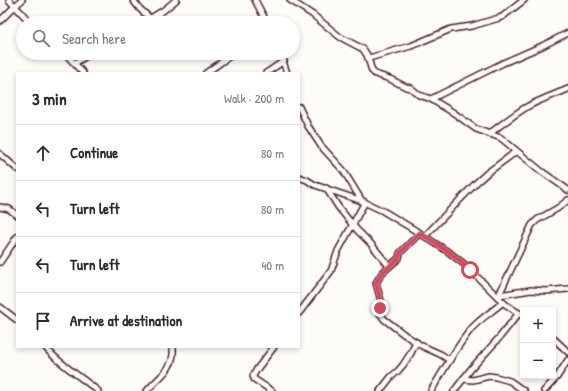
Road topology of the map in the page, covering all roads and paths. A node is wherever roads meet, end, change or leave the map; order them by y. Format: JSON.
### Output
{"nodes":[{"id":1,"x":9,"y":0,"type":"edge"},
{"id":2,"x":22,"y":0,"type":"edge"},
{"id":3,"x":133,"y":0,"type":"edge"},
{"id":4,"x":176,"y":0,"type":"edge"},
{"id":5,"x":255,"y":0,"type":"edge"},
{"id":6,"x":290,"y":0,"type":"edge"},
{"id":7,"x":524,"y":0,"type":"edge"},
{"id":8,"x":15,"y":6,"type":"junction"},
{"id":9,"x":24,"y":16,"type":"edge"},
{"id":10,"x":148,"y":16,"type":"edge"},
{"id":11,"x":155,"y":16,"type":"edge"},
{"id":12,"x":263,"y":16,"type":"edge"},
{"id":13,"x":0,"y":21,"type":"edge"},
{"id":14,"x":568,"y":33,"type":"edge"},
{"id":15,"x":369,"y":58,"type":"junction"},
{"id":16,"x":73,"y":60,"type":"edge"},
{"id":17,"x":80,"y":60,"type":"edge"},
{"id":18,"x":224,"y":60,"type":"edge"},
{"id":19,"x":284,"y":61,"type":"joint"},
{"id":20,"x":76,"y":63,"type":"junction"},
{"id":21,"x":82,"y":72,"type":"edge"},
{"id":22,"x":207,"y":72,"type":"edge"},
{"id":23,"x":268,"y":72,"type":"edge"},
{"id":24,"x":287,"y":72,"type":"edge"},
{"id":25,"x":568,"y":89,"type":"edge"},
{"id":26,"x":431,"y":99,"type":"junction"},
{"id":27,"x":300,"y":110,"type":"edge"},
{"id":28,"x":489,"y":134,"type":"junction"},
{"id":29,"x":516,"y":151,"type":"junction"},
{"id":30,"x":0,"y":154,"type":"edge"},
{"id":31,"x":16,"y":168,"type":"edge"},
{"id":32,"x":300,"y":177,"type":"edge"},
{"id":33,"x":326,"y":188,"type":"junction"},
{"id":34,"x":568,"y":190,"type":"edge"},
{"id":35,"x":568,"y":200,"type":"edge"},
{"id":36,"x":364,"y":202,"type":"junction"},
{"id":37,"x":0,"y":207,"type":"edge"},
{"id":38,"x":16,"y":214,"type":"edge"},
{"id":39,"x":353,"y":225,"type":"junction"},
{"id":40,"x":423,"y":235,"type":"junction"},
{"id":41,"x":16,"y":238,"type":"edge"},
{"id":42,"x":0,"y":262,"type":"edge"},
{"id":43,"x":389,"y":266,"type":"junction"},
{"id":44,"x":568,"y":289,"type":"edge"},
{"id":45,"x":498,"y":296,"type":"junction"},
{"id":46,"x":503,"y":302,"type":"junction"},
{"id":47,"x":0,"y":307,"type":"edge"},
{"id":48,"x":300,"y":312,"type":"edge"},
{"id":49,"x":520,"y":313,"type":"edge"},
{"id":50,"x":520,"y":315,"type":"edge"},
{"id":51,"x":16,"y":319,"type":"edge"},
{"id":52,"x":556,"y":341,"type":"edge"},
{"id":53,"x":416,"y":342,"type":"junction"},
{"id":54,"x":46,"y":348,"type":"edge"},
{"id":55,"x":173,"y":348,"type":"edge"},
{"id":56,"x":273,"y":348,"type":"edge"},
{"id":57,"x":568,"y":352,"type":"edge"},
{"id":58,"x":450,"y":360,"type":"junction"},
{"id":59,"x":568,"y":360,"type":"edge"},
{"id":60,"x":463,"y":379,"type":"junction"},
{"id":61,"x":98,"y":391,"type":"edge"},
{"id":62,"x":147,"y":391,"type":"edge"},
{"id":63,"x":272,"y":391,"type":"edge"},
{"id":64,"x":380,"y":391,"type":"edge"},
{"id":65,"x":431,"y":391,"type":"edge"},
{"id":66,"x":454,"y":391,"type":"edge"},
{"id":67,"x":524,"y":391,"type":"edge"},
{"id":68,"x":544,"y":391,"type":"edge"}],
"edges":[{"from":1,"to":8,"type":"street"},
{"from":2,"to":8,"type":"street"},
{"from":3,"to":10,"type":"street"},
{"from":4,"to":11,"type":"street"},
{"from":5,"to":12,"type":"street"},
{"from":6,"to":15,"type":"street"},
{"from":7,"to":15,"type":"street"},
{"from":8,"to":9,"type":"street"},
{"from":8,"to":13,"type":"street"},
{"from":14,"to":26,"type":"street"},
{"from":15,"to":26,"type":"street"},
{"from":16,"to":20,"type":"street"},
{"from":17,"to":20,"type":"street"},
{"from":18,"to":22,"type":"street"},
{"from":19,"to":23,"type":"street"},
{"from":19,"to":24,"type":"street"},
{"from":20,"to":21,"type":"street"},
{"from":25,"to":28,"type":"street"},
{"from":26,"to":28,"type":"street"},
{"from":27,"to":36,"type":"street"},
{"from":28,"to":29,"type":"street"},
{"from":29,"to":34,"type":"street"},
{"from":29,"to":40,"type":"street"},
{"from":30,"to":31,"type":"street"},
{"from":32,"to":33,"type":"street"},
{"from":33,"to":36,"type":"street"},
{"from":33,"to":39,"type":"street"},
{"from":35,"to":45,"type":"street"},
{"from":36,"to":39,"type":"street"},
{"from":36,"to":40,"type":"street"},
{"from":37,"to":38,"type":"street"},
{"from":39,"to":43,"type":"street"},
{"from":39,"to":48,"type":"street"},
{"from":40,"to":43,"type":"street"},
{"from":40,"to":45,"type":"street"},
{"from":41,"to":42,"type":"street"},
{"from":43,"to":53,"type":"street"},
{"from":44,"to":45,"type":"street"},
{"from":45,"to":46,"type":"street"},
{"from":46,"to":49,"type":"street"},
{"from":46,"to":58,"type":"street"},
{"from":47,"to":51,"type":"street"},
{"from":50,"to":60,"type":"street"},
{"from":52,"to":57,"type":"street"},
{"from":53,"to":58,"type":"street"},
{"from":53,"to":64,"type":"street"},
{"from":54,"to":61,"type":"street"},
{"from":55,"to":62,"type":"street"},
{"from":56,"to":63,"type":"street"},
{"from":58,"to":65,"type":"street"},
{"from":59,"to":68,"type":"street"},
{"from":60,"to":66,"type":"street"},
{"from":60,"to":67,"type":"street"}]}
